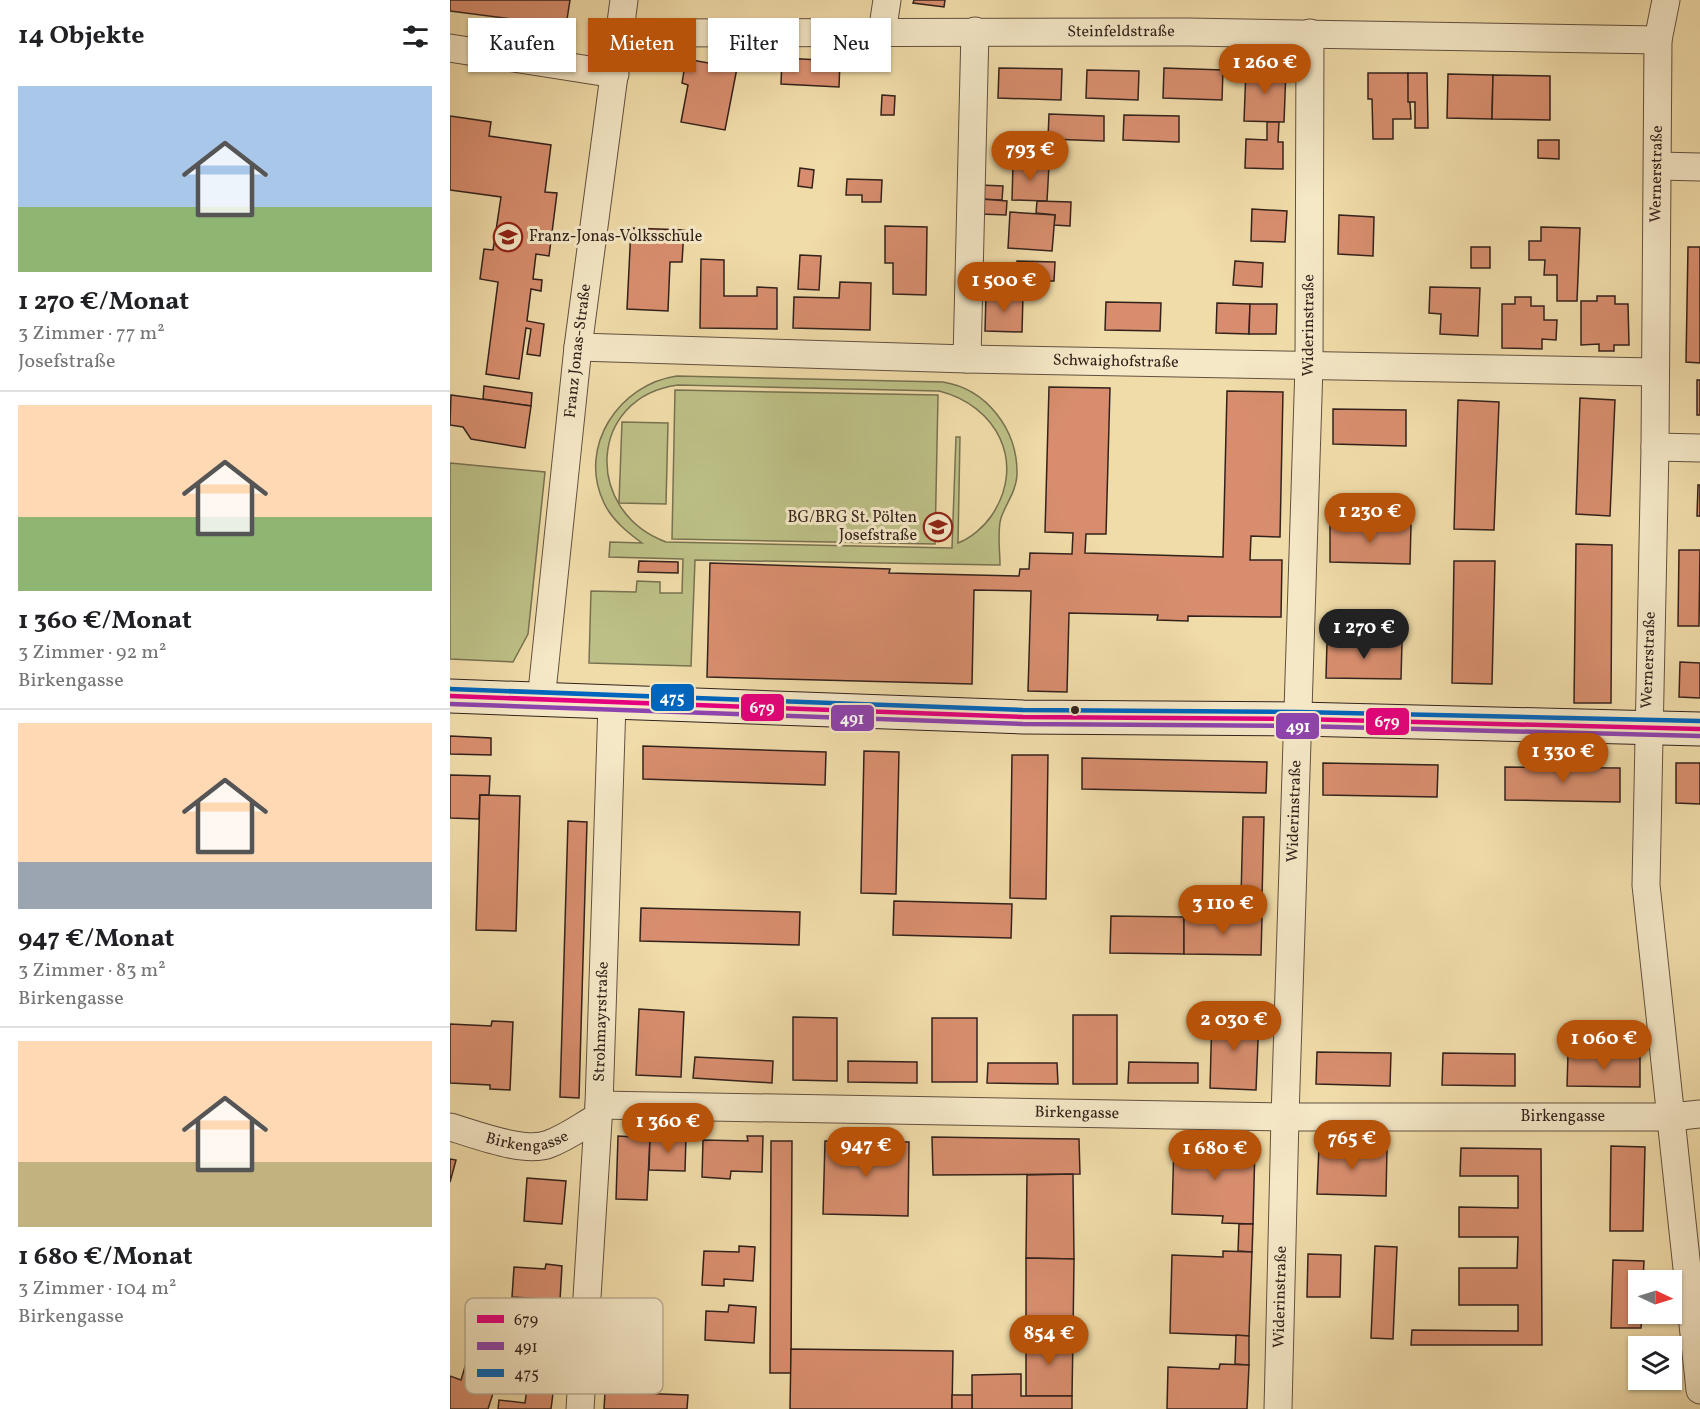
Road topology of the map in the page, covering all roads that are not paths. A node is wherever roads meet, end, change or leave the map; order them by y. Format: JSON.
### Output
{"nodes":[{"id":1,"x":624,"y":0,"type":"edge"},
{"id":2,"x":887,"y":0,"type":"edge"},
{"id":3,"x":1666,"y":0,"type":"edge"},
{"id":4,"x":622,"y":18,"type":"edge"},
{"id":5,"x":884,"y":18,"type":"edge"},
{"id":6,"x":975,"y":31,"type":"junction"},
{"id":7,"x":696,"y":33,"type":"edge"},
{"id":8,"x":811,"y":33,"type":"edge"},
{"id":9,"x":891,"y":33,"type":"edge"},
{"id":10,"x":1310,"y":33,"type":"junction"},
{"id":11,"x":1658,"y":39,"type":"junction"},
{"id":12,"x":450,"y":48,"type":"edge"},
{"id":13,"x":615,"y":74,"type":"joint"},
{"id":14,"x":1658,"y":166,"type":"junction"},
{"id":15,"x":1700,"y":167,"type":"edge"},
{"id":16,"x":578,"y":347,"type":"junction"},
{"id":17,"x":967,"y":359,"type":"junction"},
{"id":18,"x":1310,"y":366,"type":"junction"},
{"id":19,"x":1655,"y":372,"type":"junction"},
{"id":20,"x":1655,"y":447,"type":"junction"},
{"id":21,"x":1700,"y":448,"type":"edge"},
{"id":22,"x":450,"y":696,"type":"edge"},
{"id":23,"x":541,"y":701,"type":"junction"},
{"id":24,"x":612,"y":704,"type":"junction"},
{"id":25,"x":1299,"y":719,"type":"junction"},
{"id":26,"x":1647,"y":729,"type":"junction"},
{"id":27,"x":1700,"y":729,"type":"edge"},
{"id":28,"x":598,"y":1111,"type":"junction"},
{"id":29,"x":1700,"y":1114,"type":"edge"},
{"id":30,"x":1284,"y":1117,"type":"junction"},
{"id":31,"x":1672,"y":1117,"type":"junction"},
{"id":32,"x":450,"y":1127,"type":"edge"},
{"id":33,"x":587,"y":1298,"type":"edge"},
{"id":34,"x":1700,"y":1390,"type":"edge"},
{"id":35,"x":581,"y":1394,"type":"edge"},
{"id":36,"x":580,"y":1409,"type":"edge"},
{"id":37,"x":1278,"y":1409,"type":"edge"}],
"edges":[{"from":1,"to":4,"type":"street","name":"Franz Jonas-Straße"},
{"from":2,"to":5,"type":"street"},
{"from":3,"to":11,"type":"street","name":"Wernerstraße"},
{"from":6,"to":9,"type":"street","name":"Steinfeldstraße"},
{"from":6,"to":10,"type":"street","name":"Steinfeldstraße"},
{"from":6,"to":17,"type":"street"},
{"from":7,"to":8,"type":"street","name":"Steinfeldstraße"},
{"from":10,"to":11,"type":"street","name":"Steinfeldstraße"},
{"from":10,"to":18,"type":"street","name":"Widerinstraße"},
{"from":11,"to":14,"type":"street","name":"Wernerstraße"},
{"from":12,"to":13,"type":"street"},
{"from":13,"to":16,"type":"street","name":"Franz Jonas-Straße"},
{"from":14,"to":15,"type":"street"},
{"from":14,"to":19,"type":"street","name":"Wernerstraße"},
{"from":16,"to":17,"type":"street","name":"Schwaighofstraße"},
{"from":16,"to":23,"type":"street","name":"Franz Jonas-Straße"},
{"from":17,"to":18,"type":"street","name":"Schwaighofstraße"},
{"from":18,"to":19,"type":"street","name":"Schwaighofstraße"},
{"from":18,"to":25,"type":"street","name":"Widerinstraße"},
{"from":19,"to":20,"type":"street","name":"Wernerstraße"},
{"from":20,"to":21,"type":"street"},
{"from":20,"to":26,"type":"street","name":"Wernerstraße"},
{"from":22,"to":23,"type":"street"},
{"from":23,"to":24,"type":"street"},
{"from":24,"to":25,"type":"street"},
{"from":24,"to":28,"type":"street","name":"Strohmayrstraße"},
{"from":25,"to":26,"type":"street"},
{"from":25,"to":30,"type":"street","name":"Widerinstraße"},
{"from":26,"to":27,"type":"street"},
{"from":26,"to":31,"type":"street","name":"Wernerstraße"},
{"from":28,"to":30,"type":"street","name":"Birkengasse"},
{"from":28,"to":32,"type":"street","name":"Birkengasse"},
{"from":28,"to":33,"type":"street","name":"Strohmayrstraße"},
{"from":29,"to":31,"type":"street","name":"Birkengasse"},
{"from":30,"to":31,"type":"street","name":"Birkengasse"},
{"from":30,"to":37,"type":"street","name":"Widerinstraße"},
{"from":31,"to":34,"type":"street","name":"Wernerstraße"},
{"from":35,"to":36,"type":"street","name":"Strohmayrstraße"}]}
